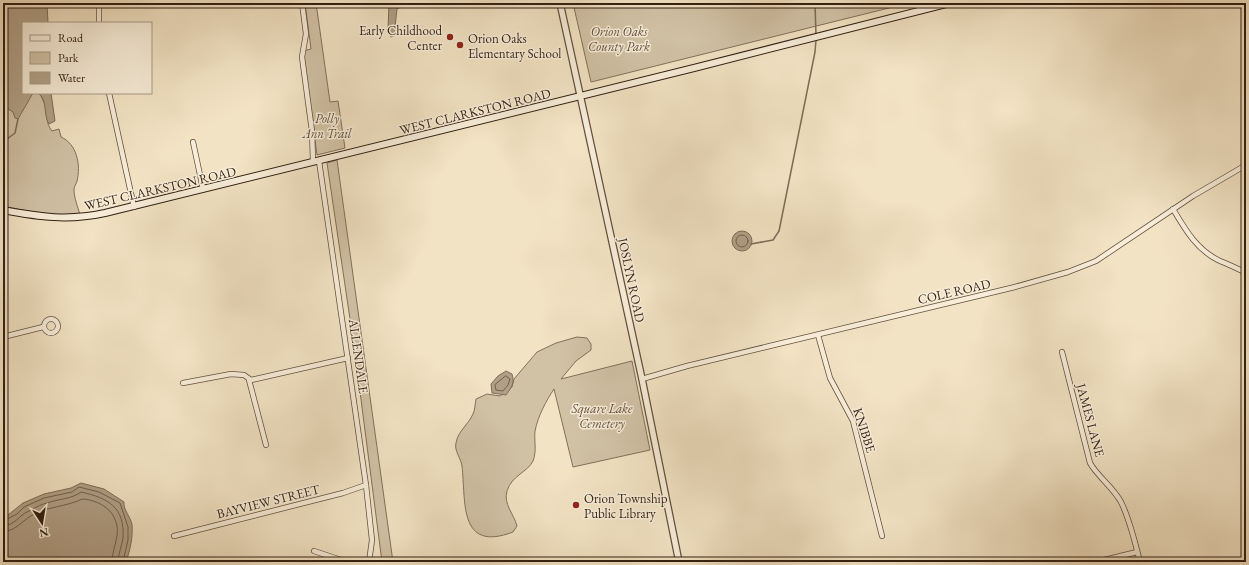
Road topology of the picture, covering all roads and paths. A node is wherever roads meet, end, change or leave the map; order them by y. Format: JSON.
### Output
{"nodes":[{"id":1,"x":99,"y":3,"type":"edge"},
{"id":2,"x":302,"y":3,"type":"edge"},
{"id":3,"x":560,"y":3,"type":"edge"},
{"id":4,"x":950,"y":3,"type":"edge"},
{"id":5,"x":99,"y":22,"type":"edge"},
{"id":6,"x":109,"y":94,"type":"edge"},
{"id":7,"x":581,"y":96,"type":"junction"},
{"id":8,"x":193,"y":142,"type":"dead end"},
{"id":9,"x":316,"y":161,"type":"junction"},
{"id":10,"x":1246,"y":165,"type":"edge"},
{"id":11,"x":203,"y":189,"type":"junction"},
{"id":12,"x":134,"y":207,"type":"junction"},
{"id":13,"x":1173,"y":209,"type":"junction"},
{"id":14,"x":3,"y":210,"type":"edge"},
{"id":15,"x":1246,"y":273,"type":"edge"},
{"id":16,"x":44,"y":327,"type":"dead end"},
{"id":17,"x":818,"y":335,"type":"junction"},
{"id":18,"x":3,"y":337,"type":"edge"},
{"id":19,"x":1062,"y":352,"type":"dead end"},
{"id":20,"x":348,"y":358,"type":"junction"},
{"id":21,"x":642,"y":379,"type":"junction"},
{"id":22,"x":249,"y":380,"type":"junction"},
{"id":23,"x":183,"y":383,"type":"dead end"},
{"id":24,"x":266,"y":445,"type":"dead end"},
{"id":25,"x":366,"y":485,"type":"junction"},
{"id":26,"x":174,"y":536,"type":"dead end"},
{"id":27,"x":882,"y":536,"type":"dead end"},
{"id":28,"x":314,"y":550,"type":"dead end"},
{"id":29,"x":1137,"y":552,"type":"junction"},
{"id":30,"x":347,"y":562,"type":"edge"},
{"id":31,"x":369,"y":562,"type":"edge"},
{"id":32,"x":679,"y":562,"type":"edge"},
{"id":33,"x":1096,"y":562,"type":"edge"},
{"id":34,"x":1140,"y":562,"type":"edge"}],
"edges":[{"from":1,"to":5,"type":"street"},
{"from":2,"to":9,"type":"street","name":"ALLENDALE"},
{"from":3,"to":7,"type":"street","name":"JOSLYN ROAD"},
{"from":4,"to":7,"type":"main road","name":"WEST CLARKSTON ROAD"},
{"from":6,"to":12,"type":"street"},
{"from":7,"to":9,"type":"main road","name":"WEST CLARKSTON ROAD"},
{"from":7,"to":21,"type":"street","name":"JOSLYN ROAD"},
{"from":8,"to":11,"type":"street"},
{"from":9,"to":11,"type":"main road","name":"WEST CLARKSTON ROAD"},
{"from":9,"to":20,"type":"street","name":"ALLENDALE"},
{"from":10,"to":13,"type":"street","name":"COLE ROAD"},
{"from":11,"to":12,"type":"main road","name":"WEST CLARKSTON ROAD"},
{"from":12,"to":14,"type":"main road","name":"WEST CLARKSTON ROAD"},
{"from":13,"to":15,"type":"street"},
{"from":13,"to":17,"type":"street","name":"COLE ROAD"},
{"from":16,"to":18,"type":"street"},
{"from":17,"to":21,"type":"street","name":"COLE ROAD"},
{"from":17,"to":27,"type":"street","name":"KNIBBE"},
{"from":19,"to":29,"type":"street","name":"JAMES LANE"},
{"from":20,"to":22,"type":"street"},
{"from":20,"to":25,"type":"street","name":"ALLENDALE"},
{"from":21,"to":32,"type":"street","name":"JOSLYN ROAD"},
{"from":22,"to":23,"type":"street"},
{"from":22,"to":24,"type":"street"},
{"from":25,"to":26,"type":"street","name":"BAYVIEW STREET"},
{"from":25,"to":31,"type":"street","name":"ALLENDALE"},
{"from":28,"to":30,"type":"street"},
{"from":29,"to":33,"type":"street"},
{"from":29,"to":34,"type":"street","name":"JAMES LANE"}]}
